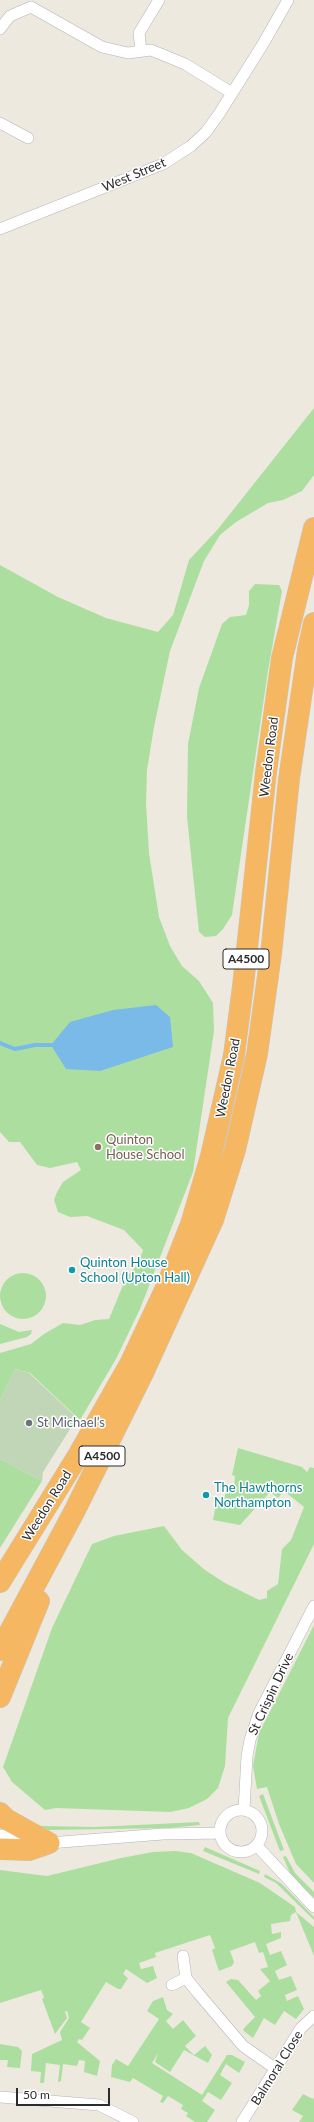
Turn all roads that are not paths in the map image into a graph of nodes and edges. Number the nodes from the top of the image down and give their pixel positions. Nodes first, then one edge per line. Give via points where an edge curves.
1 (159, 0) edge
2 (288, 0) edge
3 (33, 4) edge
4 (0, 30) edge
5 (141, 51) junction
6 (232, 93) junction
7 (0, 123) edge
8 (28, 138) dead end
9 (0, 229) edge
10 (314, 528) edge
11 (314, 623) edge
12 (59, 1540) junction
13 (0, 1582) edge
14 (314, 1606) edge
15 (16, 1618) junction
16 (0, 1650) edge
17 (0, 1674) edge
18 (0, 1697) edge
19 (244, 1810) junction
20 (0, 1813) edge
21 (0, 1826) edge
22 (220, 1833) junction
23 (0, 1835) edge
24 (49, 1844) junction
25 (257, 1846) junction
26 (0, 1849) edge
27 (314, 1907) edge
28 (183, 1956) dead end
29 (186, 1978) junction
30 (172, 1984) dead end
31 (314, 2016) edge
32 (276, 2069) junction
33 (0, 2097) edge
34 (133, 2122) edge
35 (242, 2122) edge

1 - 5 street via 138,33
2 - 6 street, West Street
3 - 4 street via 10,16
3 - 5 street via 102,48 128,53
5 - 6 street via 151,50 184,64
6 - 9 street, West Street via 206,132 191,146 163,164
7 - 8 street
10 - 13 highway, Weedon Road / A4500 via 282,658 266,772 234,1055 212,1156 191,1224 165,1290 130,1364 79,1454
11 - 12 highway, Weedon Road / A4500 via 289,779 271,954 257,1054 234,1150 213,1220 140,1378
12 - 15 highway, Weedon Road / A4500
12 - 18 highway via 46,1583
14 - 19 street, St Crispin Drive via 259,1713 250,1740
15 - 16 highway, Weedon Road / A4500
15 - 17 highway, Weedon Road
19 - 22 street via 232,1812 225,1817
19 - 25 street via 256,1815 261,1822 262,1838
20 - 24 highway
21 - 24 street via 12,1828
22 - 24 street via 163,1834
22 - 25 street via 224,1844 234,1852 251,1851
23 - 24 street
24 - 26 highway via 29,1850
25 - 27 street
28 - 29 street
29 - 30 street
29 - 32 street via 243,2046
31 - 32 street, Balmoral Close via 301,2028
32 - 35 street, Balmoral Close
33 - 34 street via 99,2105

